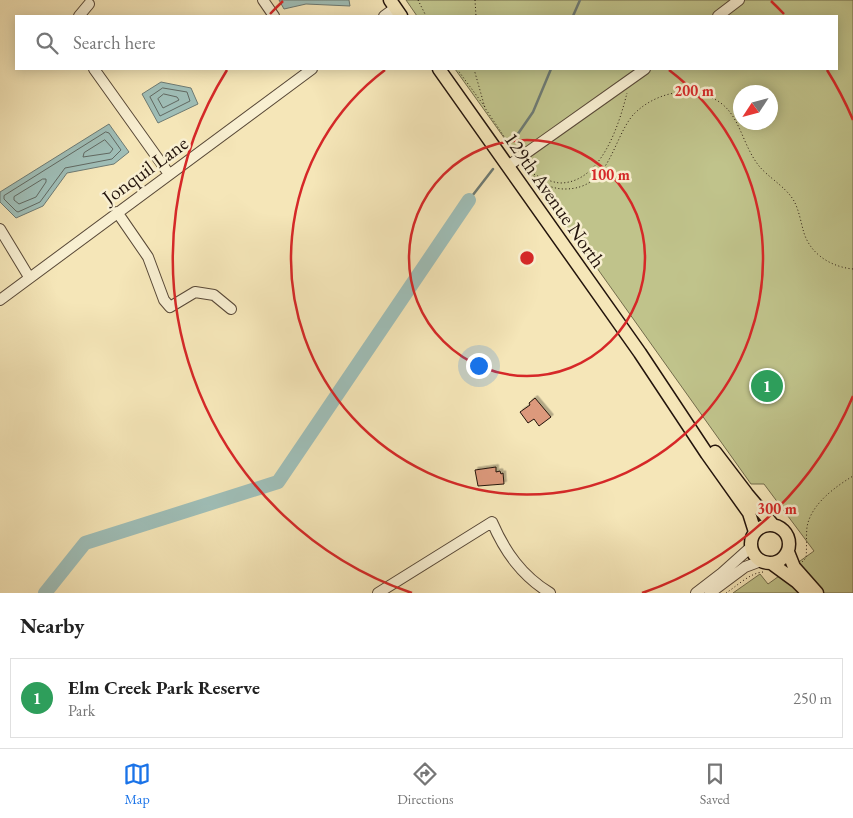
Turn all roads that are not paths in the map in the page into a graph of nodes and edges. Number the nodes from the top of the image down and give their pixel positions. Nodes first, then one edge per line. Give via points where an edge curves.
1 (263, 0) edge
2 (740, 0) edge
3 (89, 4) dead end
4 (80, 15) edge
5 (273, 15) edge
6 (719, 15) edge
7 (95, 70) edge
8 (311, 70) edge
9 (440, 70) edge
10 (644, 70) edge
11 (508, 166) junction
12 (169, 174) junction
13 (117, 212) junction
14 (0, 228) edge
15 (29, 277) junction
16 (0, 300) edge
17 (231, 309) dead end
18 (640, 353) junction
19 (773, 525) junction
20 (755, 532) junction
21 (751, 547) junction
22 (788, 552) junction
23 (766, 565) junction
24 (378, 593) edge
25 (550, 593) edge
26 (696, 593) edge
27 (710, 593) edge
28 (807, 593) edge
29 (816, 593) edge

1 - 5 street
2 - 6 street
3 - 4 street
7 - 12 street
8 - 12 street, Jonquil Lane
9 - 11 main road, 129th Avenue North
10 - 11 street
11 - 18 main road, 129th Avenue North
12 - 13 street, Jonquil Lane
13 - 15 street, Jonquil Lane
13 - 17 street via 148,257 164,300 170,307 195,292 214,295
14 - 15 street
15 - 16 street, Jonquil Lane
18 - 19 main road, 129th Avenue North
18 - 20 main road, 129th Avenue North via 749,513
19 - 20 main road via 763,526
19 - 22 main road via 788,535
20 - 21 main road
21 - 23 main road via 755,556
21 - 26 street
22 - 23 main road via 781,560
22 - 29 main road via 794,567
23 - 27 street via 745,566
23 - 28 main road via 797,582
24 - 25 street via 492,522 509,556 537,585

